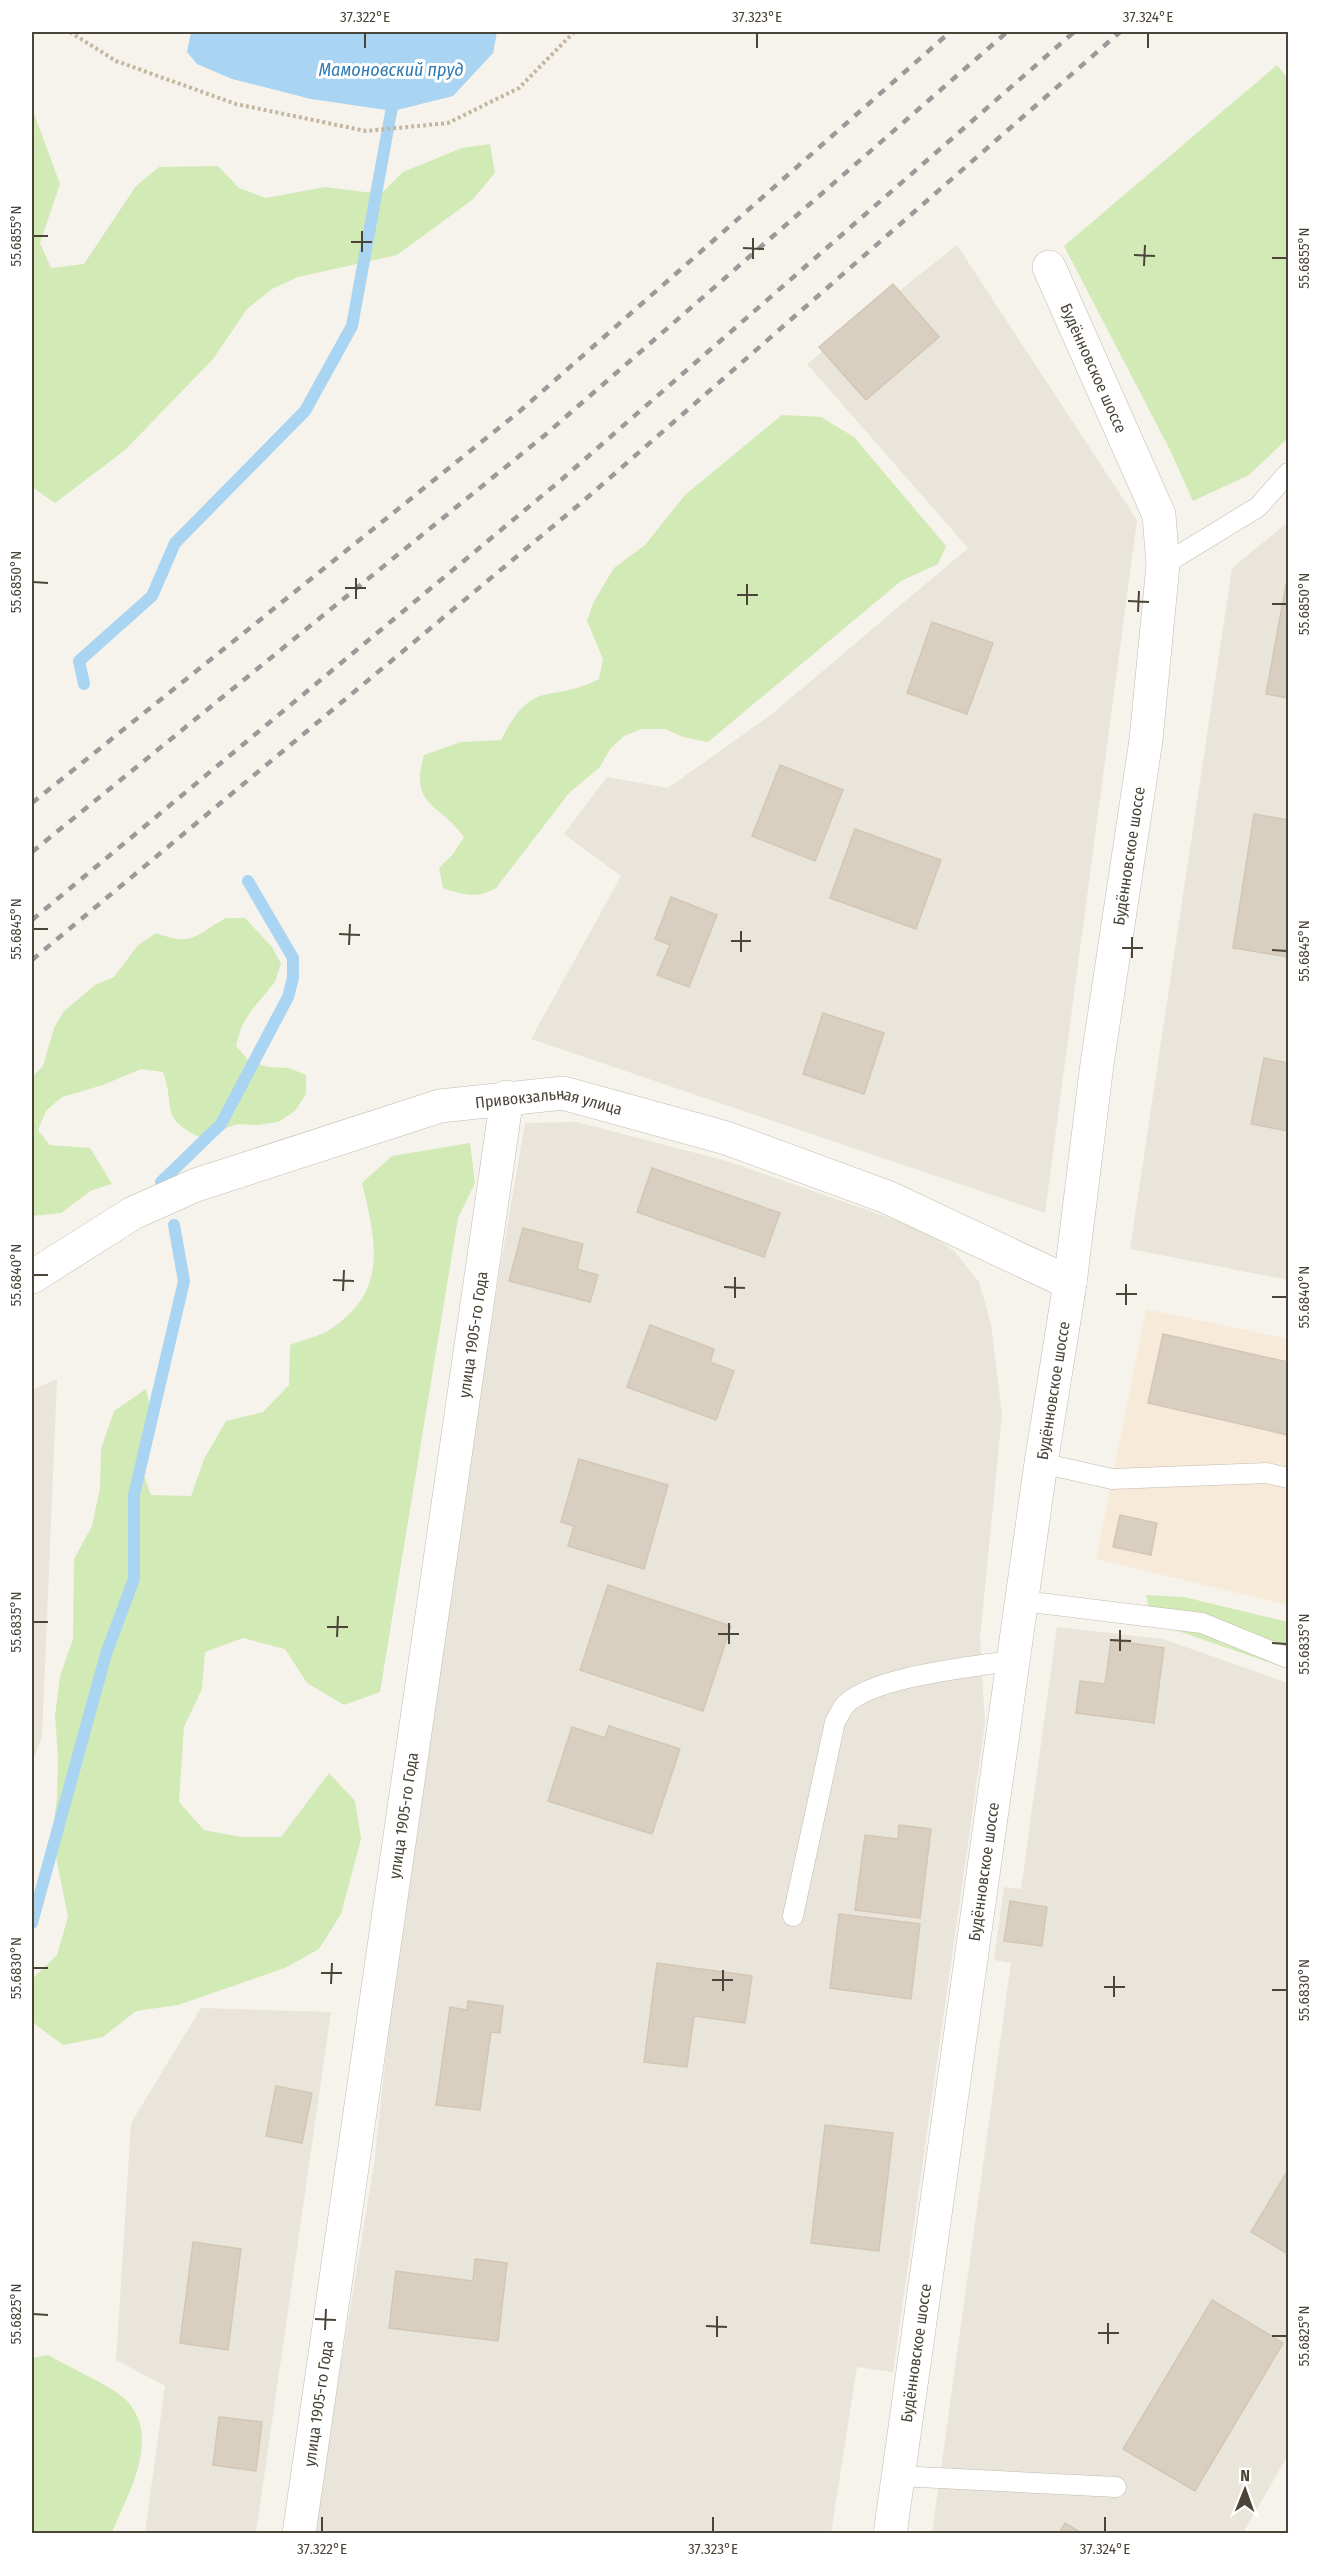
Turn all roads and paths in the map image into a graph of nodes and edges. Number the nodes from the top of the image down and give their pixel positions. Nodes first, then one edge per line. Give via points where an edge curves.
1 (70, 32) edge
2 (574, 32) edge
3 (1049, 267) dead end
4 (1288, 473) edge
5 (1163, 565) junction
6 (507, 1097) junction
7 (32, 1277) edge
8 (1070, 1283) junction
9 (1041, 1463) junction
10 (1288, 1478) edge
11 (1023, 1602) junction
12 (1288, 1658) edge
13 (1015, 1660) junction
14 (793, 1916) dead end
15 (898, 2476) junction
16 (1116, 2487) dead end
17 (299, 2534) edge
18 (890, 2534) edge

1 - 2 path via 116,61 236,104 366,131 448,123 519,88
3 - 5 street, Будённовское шоссе via 1159,515
4 - 5 lane via 1258,507
5 - 8 street, Будённовское шоссе via 1146,740 1097,1064
6 - 7 street, Привокзальная улица via 440,1106 196,1185 134,1213
6 - 8 street, Привокзальная улица via 563,1093 726,1138 887,1197
6 - 17 street, улица 1905-го Года
8 - 9 street, Будённовское шоссе
9 - 10 lane via 1112,1479 1267,1473
9 - 11 street, Будённовское шоссе
11 - 12 lane via 1202,1623
11 - 13 street, Будённовское шоссе
13 - 14 lane via 916,1676 866,1692 845,1705 835,1722
13 - 15 street, Будённовское шоссе
15 - 16 lane
15 - 18 street, Будённовское шоссе

